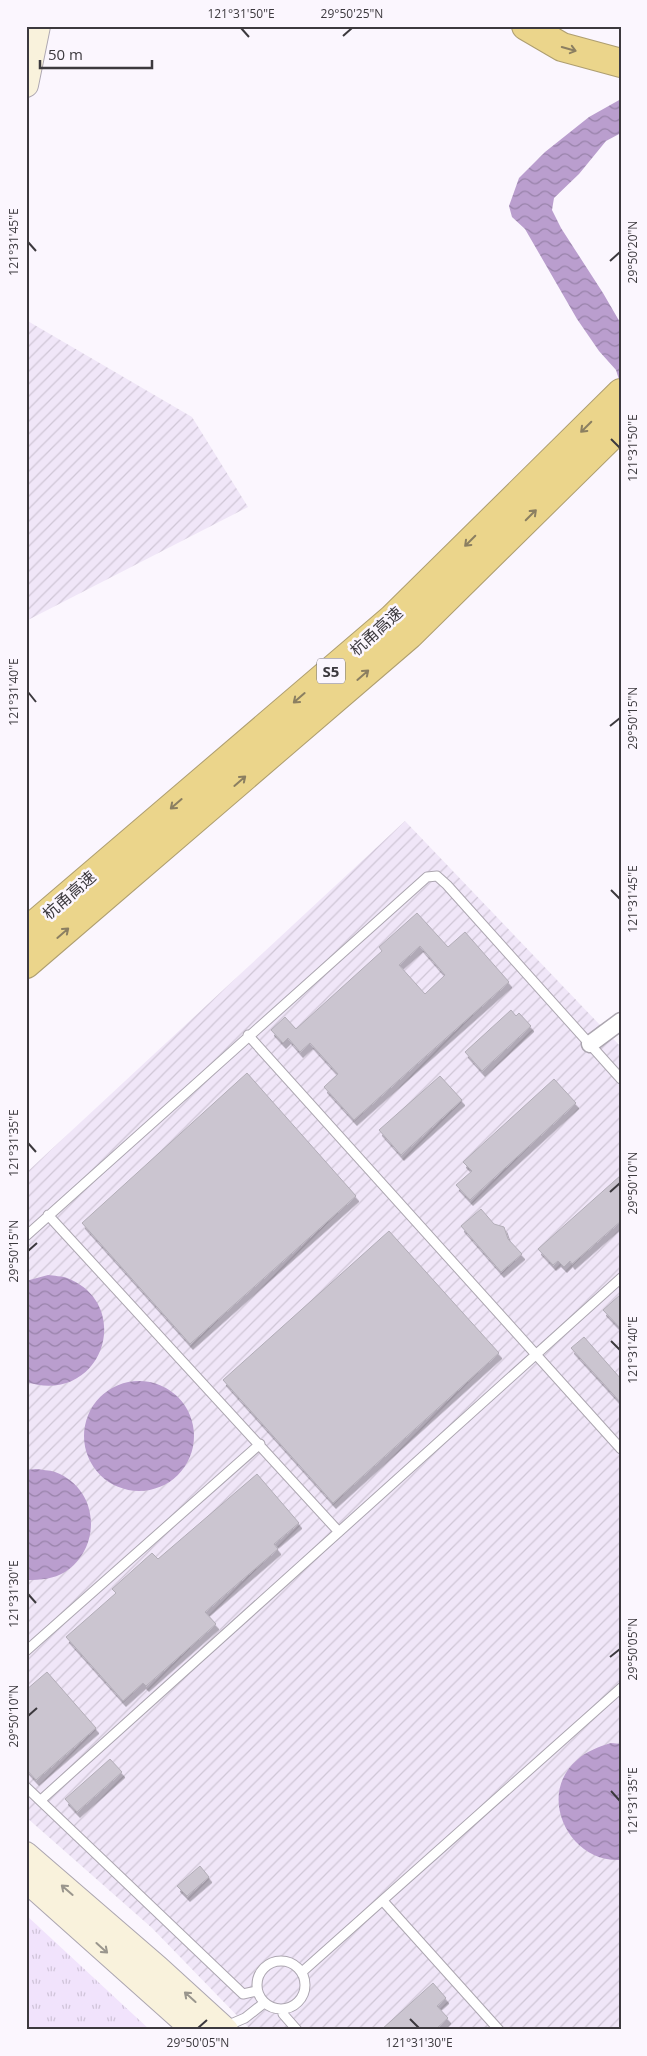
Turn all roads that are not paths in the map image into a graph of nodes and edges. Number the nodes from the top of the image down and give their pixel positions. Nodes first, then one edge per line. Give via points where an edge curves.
1 (38, 26) edge
2 (526, 26) edge
3 (621, 63) edge
4 (26, 85) edge
5 (621, 393) edge
6 (621, 426) edge
7 (26, 932) edge
8 (26, 964) edge
9 (621, 1021) edge
10 (248, 1035) junction
11 (590, 1044) junction
12 (621, 1079) edge
13 (48, 1215) junction
14 (26, 1236) edge
15 (621, 1278) edge
16 (535, 1355) junction
17 (260, 1444) junction
18 (621, 1449) edge
19 (339, 1532) junction
20 (26, 1637) edge
21 (30, 1648) edge
22 (621, 1688) edge
23 (26, 1787) edge
24 (41, 1800) junction
25 (26, 1854) edge
26 (26, 1880) edge
27 (383, 1901) junction
28 (302, 1972) junction
29 (257, 1991) junction
30 (264, 2002) junction
31 (282, 2010) junction
32 (224, 2029) edge
33 (194, 2030) edge
34 (297, 2030) edge
35 (499, 2030) edge

1 - 4 main road
2 -> 3 highway via 562,47
5 -> 7 highway, 杭甬高速 / S5 via 392,619
8 -> 6 highway, 杭甬高速 / S5 via 409,636
9 - 11 street
10 - 11 lane via 416,885 427,877 437,876
10 - 13 lane
10 - 16 lane
11 - 12 lane
13 - 14 lane
13 - 17 lane
15 - 16 lane
16 - 18 lane
16 - 19 lane
17 - 19 lane
17 - 21 lane
19 - 24 lane
20 - 21 lane
22 - 27 lane
23 - 24 lane
24 - 29 lane via 243,1994
32 -> 25 main road
26 -> 33 main road
27 - 28 lane
27 - 35 lane
28 - 29 lane via 287,1961 270,1963 259,1974
28 - 31 lane via 303,1994 299,2001
29 - 30 lane
30 - 31 lane
30 - 32 lane via 245,2018
31 - 34 lane

